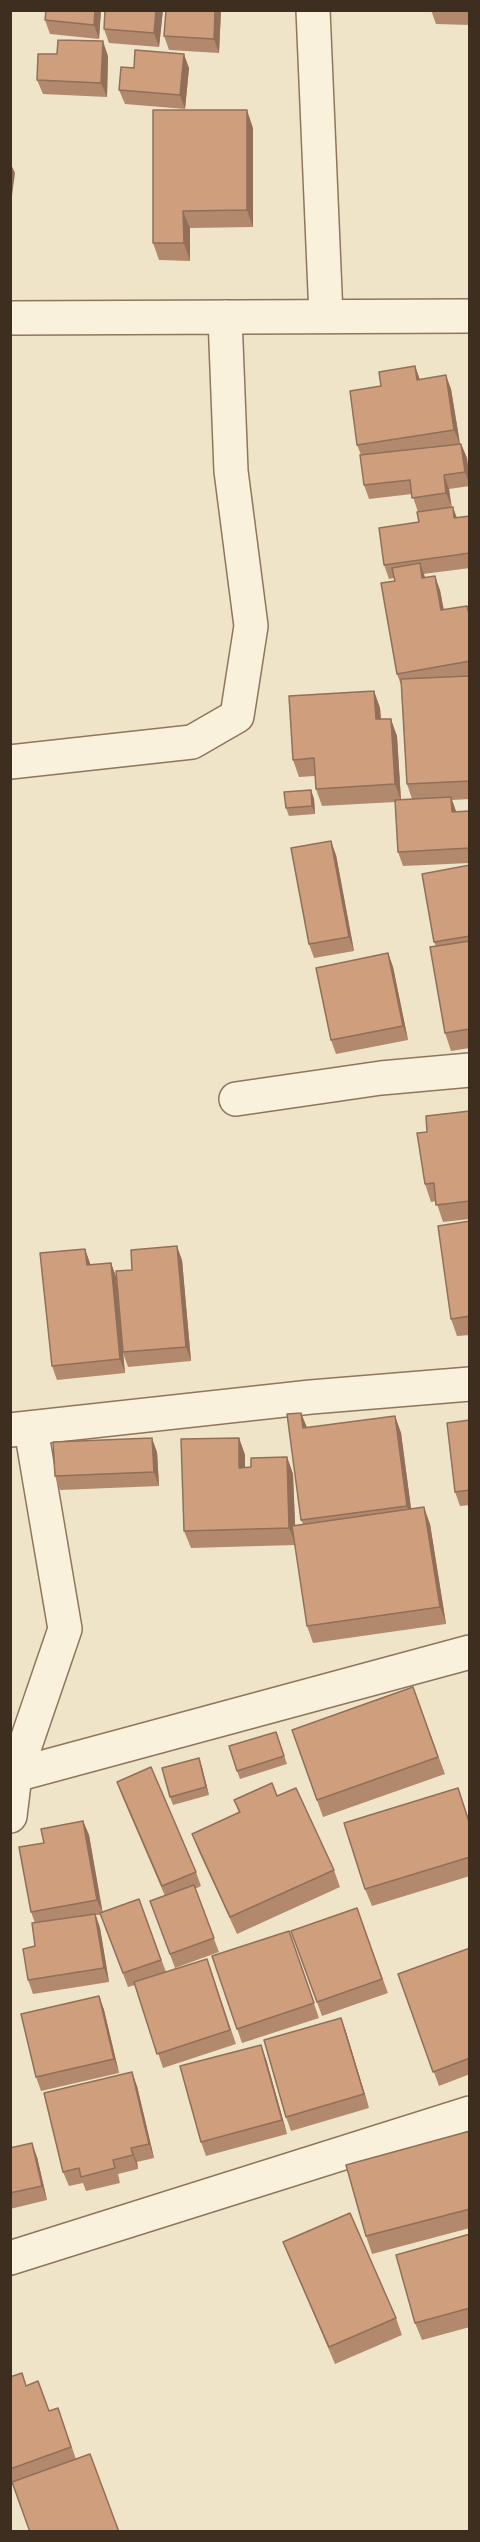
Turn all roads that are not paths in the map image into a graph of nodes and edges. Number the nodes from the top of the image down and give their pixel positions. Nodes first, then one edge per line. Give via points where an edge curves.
1 (313, 10) edge
2 (326, 316) junction
3 (470, 316) edge
4 (225, 317) junction
5 (10, 318) edge
6 (10, 762) edge
7 (470, 1070) edge
8 (237, 1099) dead end
9 (470, 1384) edge
10 (21, 1430) edge
11 (470, 1653) edge
12 (13, 1775) edge
13 (10, 1816) edge
14 (470, 2113) edge
15 (10, 2258) edge

1 - 2 street
2 - 3 street
2 - 4 street
4 - 5 street
4 - 6 street via 231,471 250,626 237,716 192,742
7 - 8 street via 381,1078
9 - 10 street via 311,1397
10 - 12 street via 65,1629
11 - 12 street
12 - 13 street
14 - 15 street

